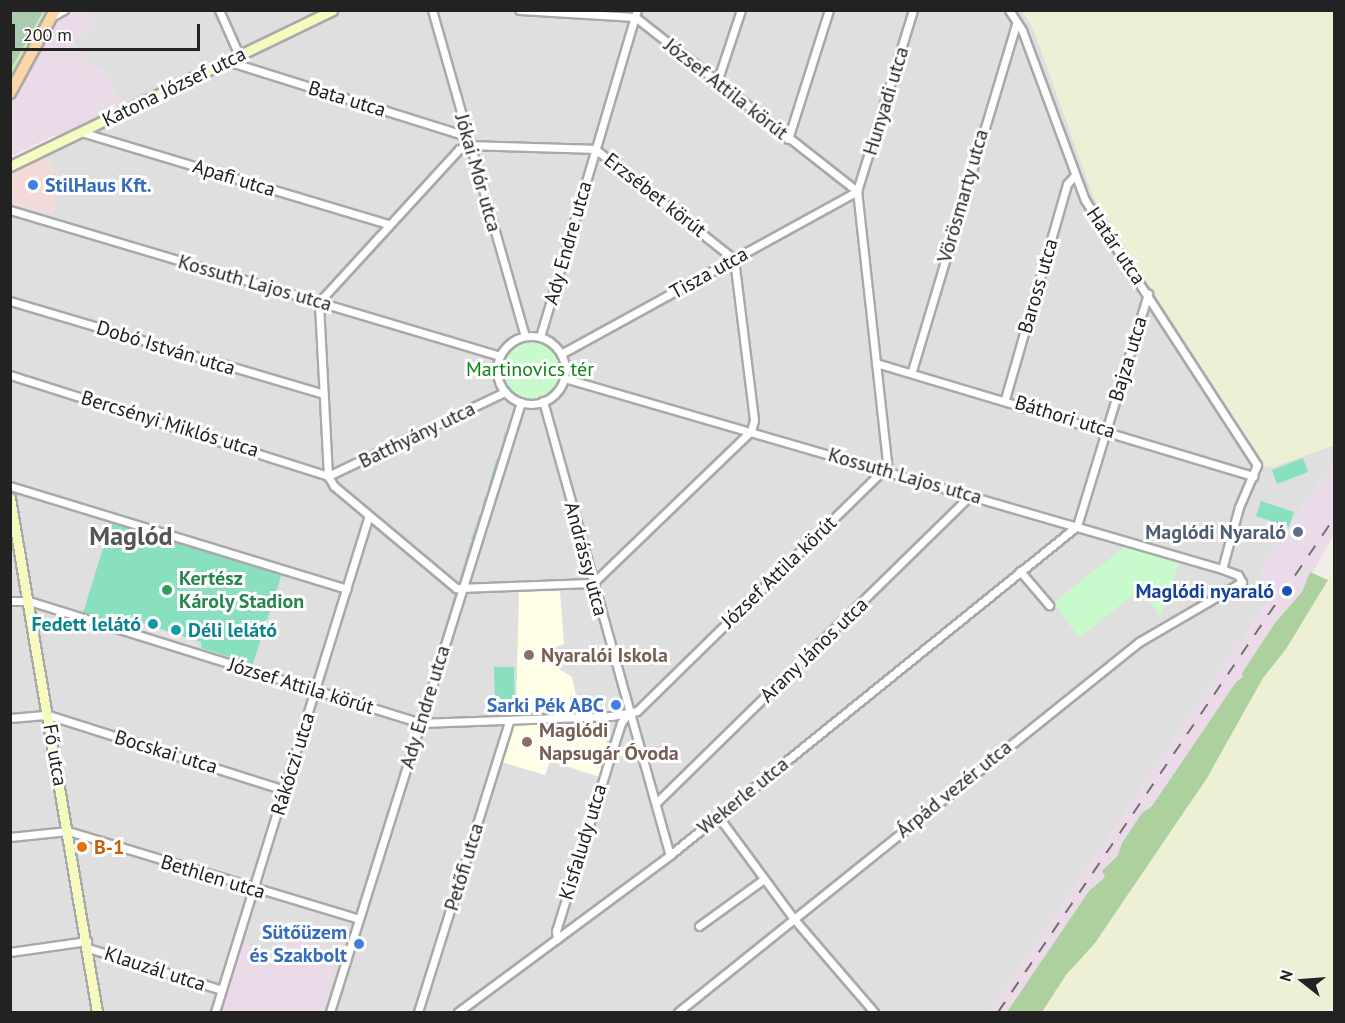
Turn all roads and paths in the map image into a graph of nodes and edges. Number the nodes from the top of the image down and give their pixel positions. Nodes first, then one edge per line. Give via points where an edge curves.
1 (64, 10) edge
2 (219, 10) edge
3 (332, 10) edge
4 (432, 10) edge
5 (519, 10) edge
6 (741, 10) edge
7 (829, 10) edge
8 (913, 10) edge
9 (1009, 10) edge
10 (54, 13) edge
11 (636, 14) edge
12 (1017, 22) junction
13 (240, 56) junction
14 (227, 61) junction
15 (717, 82) junction
16 (10, 93) edge
17 (81, 132) junction
18 (467, 136) junction
19 (788, 139) junction
20 (470, 145) junction
21 (595, 150) junction
22 (12, 165) edge
23 (1075, 175) junction
24 (856, 191) junction
25 (10, 210) edge
26 (388, 224) junction
27 (734, 259) junction
28 (1148, 294) junction
29 (10, 301) edge
30 (319, 302) junction
31 (525, 336) junction
32 (540, 337) junction
33 (561, 354) junction
34 (500, 356) junction
35 (876, 363) junction
36 (912, 371) junction
37 (10, 375) edge
38 (564, 378) junction
39 (505, 392) junction
40 (323, 394) junction
41 (1005, 399) junction
42 (543, 401) junction
43 (521, 402) junction
44 (1107, 430) junction
45 (751, 431) junction
46 (884, 469) junction
47 (328, 476) junction
48 (1253, 476) junction
49 (10, 486) edge
50 (970, 495) junction
51 (10, 498) edge
52 (369, 515) junction
53 (1077, 526) junction
54 (1222, 569) junction
55 (1020, 571) junction
56 (593, 582) junction
57 (1242, 582) joint
58 (347, 589) junction
59 (462, 590) junction
60 (10, 601) edge
61 (29, 601) junction
62 (1049, 605) dead end
63 (315, 690) junction
64 (628, 713) junction
65 (48, 715) junction
66 (10, 718) edge
67 (509, 721) junction
68 (420, 723) junction
69 (285, 790) junction
70 (656, 803) junction
71 (718, 816) junction
72 (68, 831) junction
73 (10, 837) edge
74 (670, 855) junction
75 (764, 879) junction
76 (253, 889) junction
77 (794, 919) junction
78 (358, 920) junction
79 (699, 926) dead end
80 (557, 939) junction
81 (87, 944) junction
82 (10, 952) edge
83 (222, 990) junction
84 (97, 1012) edge
85 (215, 1012) edge
86 (330, 1012) edge
87 (418, 1012) edge
88 (458, 1012) edge
89 (678, 1012) edge
90 (874, 1012) edge

1 - 10 street
2 - 13 street
3 - 13 main road, Katona József utca
4 - 18 street, Jókai Mór utca
5 - 11 street
6 - 15 street
7 - 19 street
8 - 24 street, Hunyadi utca
9 - 12 street, Határ utca
10 - 16 main road
11 - 15 street, József Attila körút
11 - 21 street, Ady Endre utca
12 - 23 street, Határ utca
12 - 36 street, Vörösmarty utca
13 - 14 main road, Katona József utca
14 - 17 main road, Katona József utca
14 - 18 street, Bata utca
15 - 19 street, József Attila körút
17 - 22 main road, Katona József utca
17 - 26 street, Apafi utca
18 - 20 street, Jókai Mór utca
19 - 24 street, József Attila körút
20 - 21 street, Erzsébet körút
20 - 26 street via 459,149
20 - 31 street, Jókai Mór utca
21 - 27 street, Erzsébet körút
21 - 32 street, Ady Endre utca
23 - 28 street, Határ utca via 1085,200
23 - 41 street, Baross utca via 1067,184
24 - 27 street, Tisza utca
24 - 35 street
25 - 30 street, Kossuth Lajos utca
26 - 30 street
27 - 33 street, Tisza utca
27 - 45 street via 754,420
28 - 44 street, Bajza utca
28 - 48 street, Határ utca via 1257,465
29 - 40 street, Dobó István utca
30 - 34 street, Kossuth Lajos utca
30 - 40 street
31 - 32 street
31 - 34 street via 506,347
32 - 33 street
33 - 38 street
34 - 39 street via 497,375
35 - 36 street, Báthori utca
35 - 46 street via 887,462
36 - 41 street, Báthori utca
37 - 47 street, Bercsényi Miklós utca
38 - 42 street via 560,387
38 - 45 street, Kossuth Lajos utca
39 - 43 street
39 - 47 street, Batthyány utca
40 - 47 street
41 - 44 street, Báthori utca
42 - 43 street
42 - 56 street, Andrássy utca
43 - 59 street, Ady Endre utca
44 - 48 street, Báthori utca
44 - 53 street, Bajza utca
45 - 46 street, Kossuth Lajos utca
45 - 56 street
46 - 50 street, Kossuth Lajos utca
46 - 64 street, József Attila körút via 646,702
47 - 52 street
48 - 54 street via 1239,507
49 - 58 street
50 - 53 street, Kossuth Lajos utca
50 - 70 street, Arany János utca
51 - 61 main road, Fő utca
52 - 58 street, Rákóczi utca
52 - 59 street via 449,584
53 - 54 street, Kossuth Lajos utca
53 - 55 street, Wekerle utca
54 - 57 street, Kossuth Lajos utca via 1238,575
55 - 62 street
55 - 71 street, Wekerle utca
56 - 59 street
56 - 64 street, Andrássy utca
57 - 77 street, Árpád vezér utca via 1139,642
58 - 63 street, Rákóczi utca
59 - 68 street, Ady Endre utca
60 - 61 street, József Attila körút
61 - 63 street, József Attila körút
61 - 65 main road, Fő utca
63 - 68 street, József Attila körút
63 - 69 street, Rákóczi utca
64 - 67 street, József Attila körút
64 - 70 street, Andrássy utca
64 - 80 street, Kisfaludy utca via 606,770 556,931
65 - 66 street
65 - 69 street, Bocskai utca
65 - 72 main road, Fő utca
67 - 68 street, József Attila körút
67 - 87 street, Petőfi utca
68 - 78 street, Ady Endre utca
69 - 76 street, Rákóczi utca
70 - 74 street, Andrássy utca
71 - 74 street, Wekerle utca
71 - 75 street
72 - 73 street
72 - 76 street, Bethlen utca
72 - 81 main road, Fő utca
74 - 80 street, Wekerle utca
75 - 77 street
75 - 79 street
76 - 78 street, Bethlen utca
76 - 83 street, Rákóczi utca
77 - 89 street, Árpád vezér utca
77 - 90 street
78 - 86 street, Ady Endre utca
80 - 88 street, Wekerle utca
81 - 82 street
81 - 83 street, Klauzál utca
81 - 84 main road, Fő utca
83 - 85 street, Rákóczi utca

